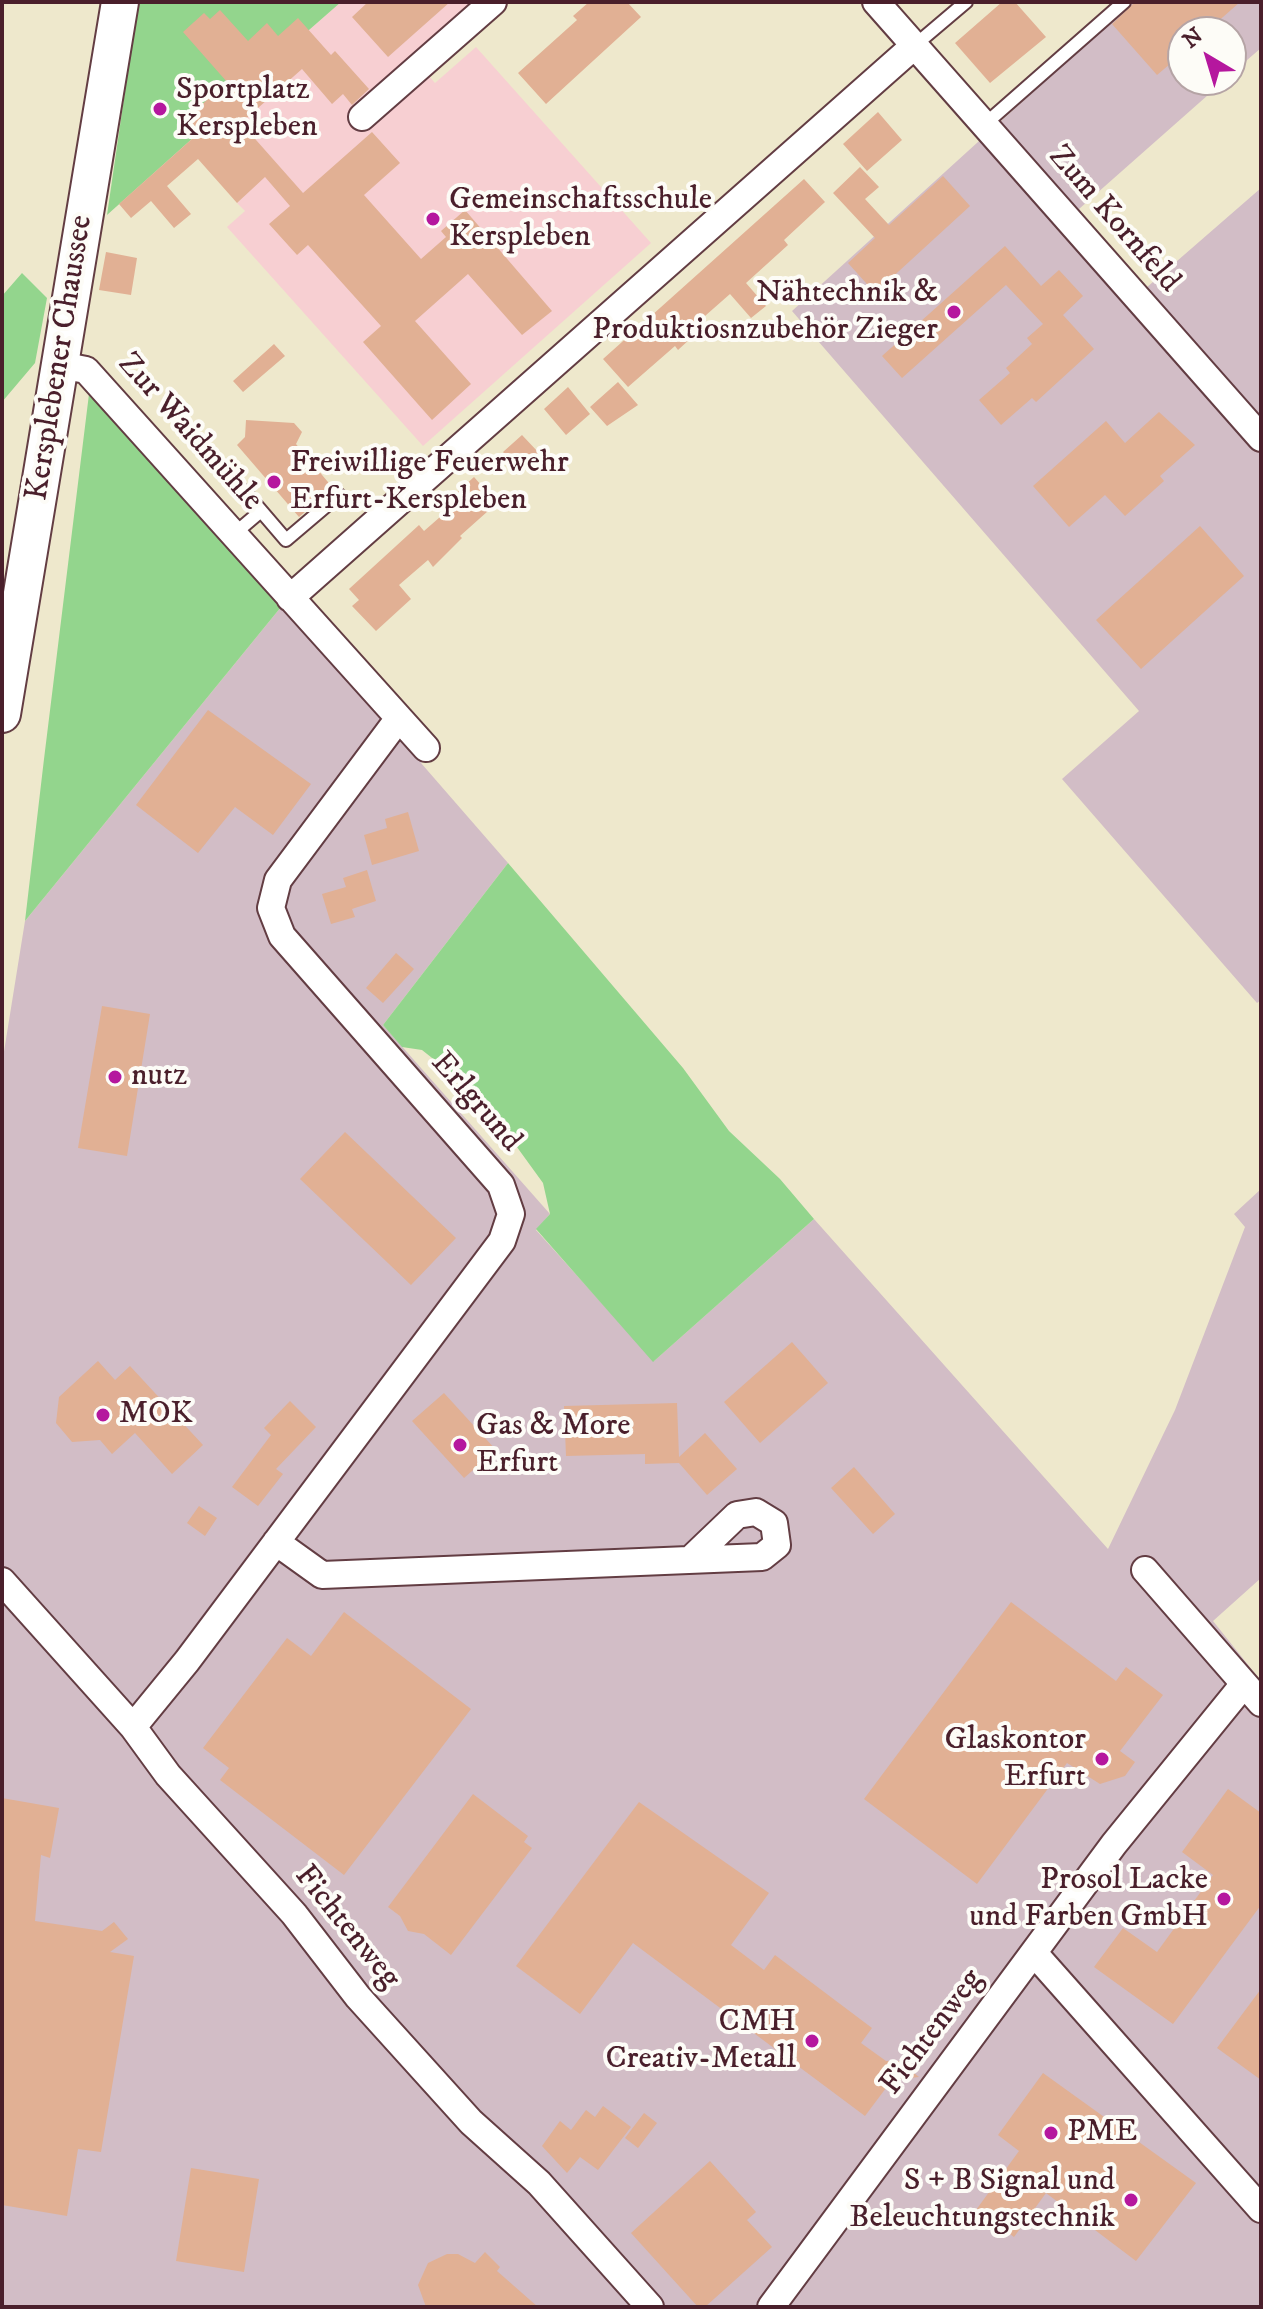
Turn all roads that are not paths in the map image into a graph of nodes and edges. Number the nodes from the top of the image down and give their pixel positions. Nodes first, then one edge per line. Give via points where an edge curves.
1 (120, 2) edge
2 (493, 2) edge
3 (876, 2) edge
4 (966, 2) edge
5 (1124, 2) edge
6 (914, 46) junction
7 (362, 117) dead end
8 (984, 125) junction
9 (60, 365) junction
10 (1261, 438) edge
11 (244, 491) dead end
12 (339, 495) dead end
13 (261, 511) junction
14 (234, 534) junction
15 (290, 598) junction
16 (2, 714) edge
17 (399, 718) junction
18 (426, 748) dead end
19 (276, 1542) junction
20 (691, 1559) dead end
21 (1145, 1570) dead end
22 (2, 1581) edge
23 (1253, 1694) edge
24 (133, 1727) junction
25 (1034, 1953) junction
26 (1261, 2209) edge
27 (650, 2307) edge
28 (771, 2307) edge

1 - 9 main road, Kersplebener Chaussee
2 - 7 street
3 - 6 street, Zum Kornfeld
4 - 6 lane
5 - 8 lane
6 - 8 street, Zum Kornfeld
6 - 15 street
8 - 10 street, Zum Kornfeld
9 - 14 street, Zur Waidmühle via 86,370
9 - 16 main road, Kersplebener Chaussee
11 - 13 lane
12 - 13 lane via 286,540
13 - 14 lane
14 - 15 street, Zur Waidmühle
15 - 17 street, Zur Waidmühle
17 - 18 street, Zur Waidmühle
17 - 19 street, Erlgrund via 278,880 271,908 282,936 501,1185 511,1214 502,1241
19 - 20 street via 322,1575
19 - 24 street, Erlgrund
21 - 23 street, Fichtenweg
22 - 24 street, Fichtenweg
23 - 25 street, Fichtenweg via 1114,1844
24 - 27 street, Fichtenweg via 151,1755 294,1914 358,1997 471,2122 539,2183
25 - 26 street
25 - 28 street, Fichtenweg

